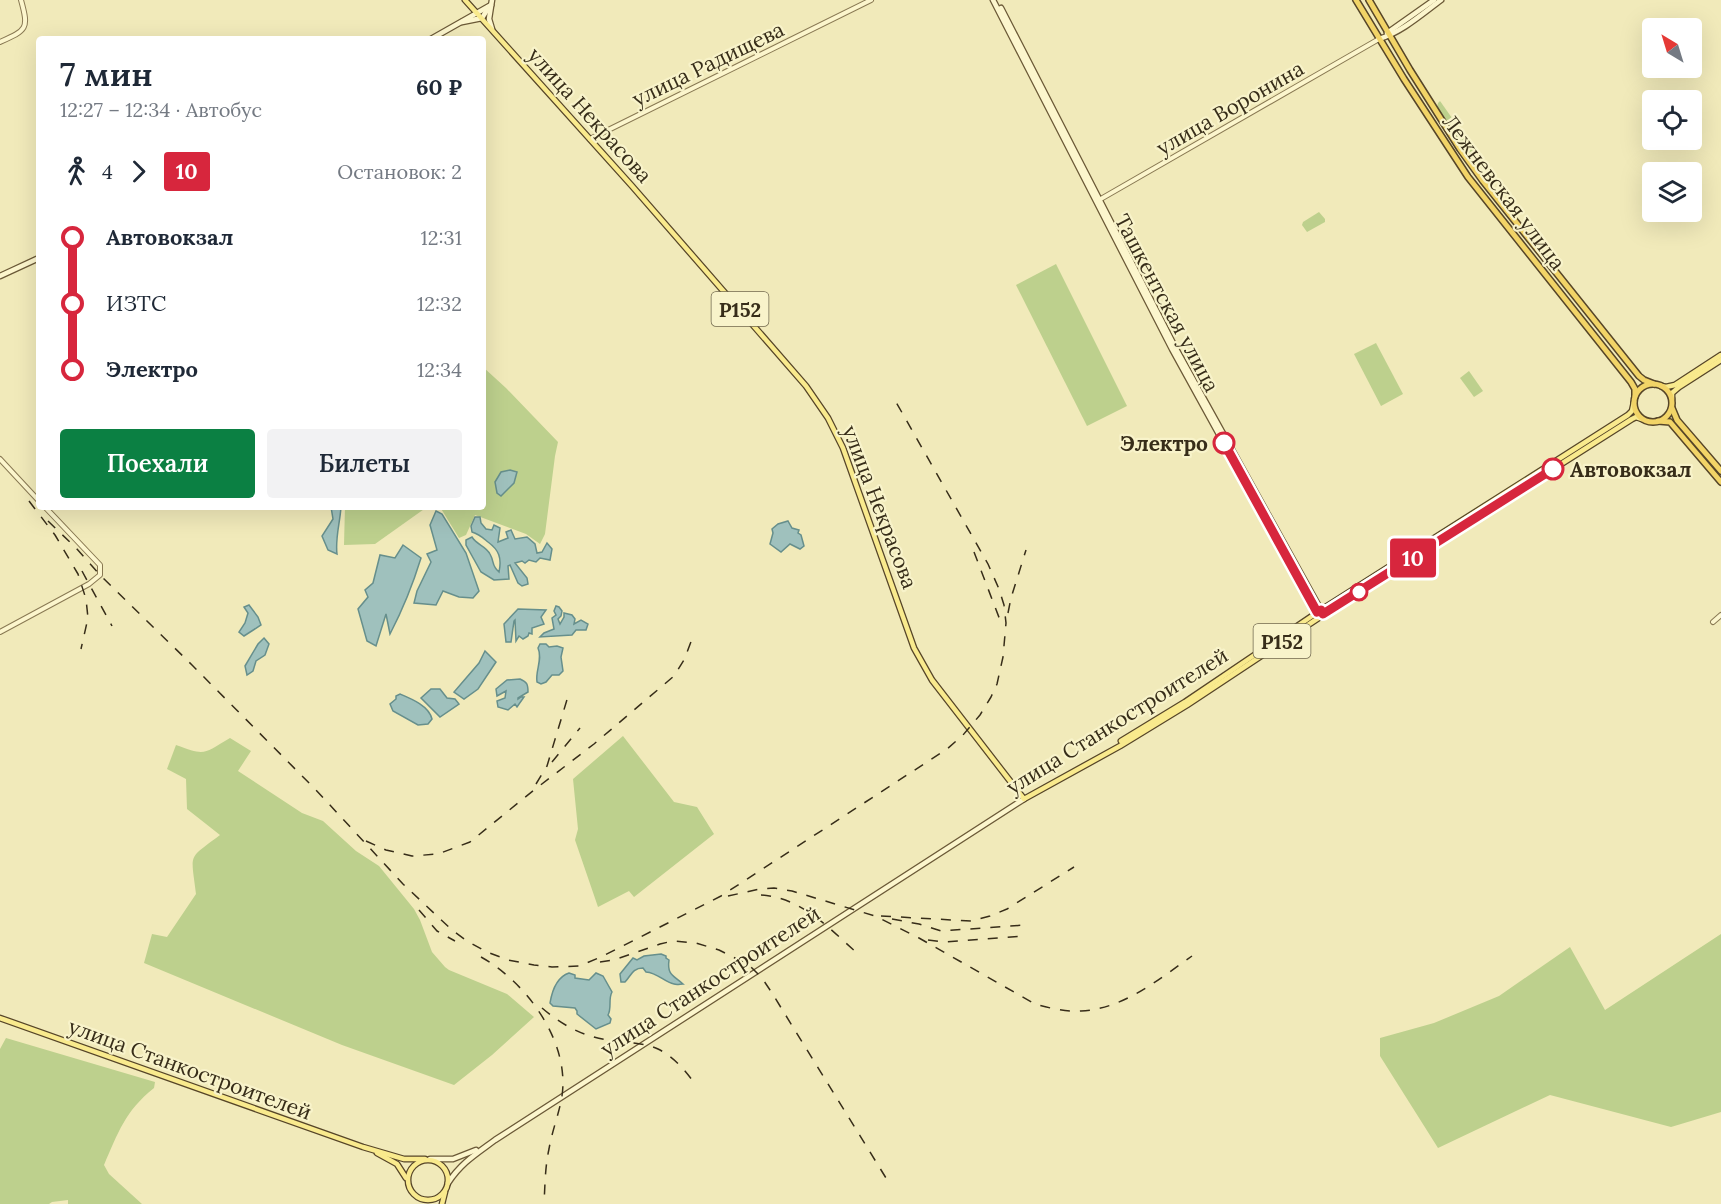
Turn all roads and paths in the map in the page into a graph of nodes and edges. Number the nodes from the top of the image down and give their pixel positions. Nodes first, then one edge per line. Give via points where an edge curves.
1 (21, 0) edge
2 (465, 0) edge
3 (871, 0) edge
4 (995, 0) edge
5 (1356, 0) edge
6 (1369, 0) edge
7 (1434, 0) edge
8 (1441, 0) edge
9 (492, 3) edge
10 (477, 13) junction
11 (483, 18) junction
12 (458, 23) junction
13 (492, 29) junction
14 (1389, 34) junction
15 (436, 36) edge
16 (1379, 39) junction
17 (0, 42) edge
18 (590, 139) junction
19 (1097, 201) junction
20 (36, 259) edge
21 (0, 276) edge
22 (1721, 355) edge
23 (1721, 360) edge
24 (1654, 384) junction
25 (1661, 386) junction
26 (1635, 399) junction
27 (1672, 403) junction
28 (1642, 419) junction
29 (1657, 421) junction
30 (0, 459) edge
31 (1721, 471) edge
32 (1721, 482) edge
33 (36, 498) edge
34 (48, 510) edge
35 (1320, 613) junction
36 (1721, 615) edge
37 (1713, 622) dead end
38 (0, 632) edge
39 (1023, 798) junction
40 (0, 1018) edge
41 (495, 1140) junction
42 (369, 1149) junction
43 (428, 1159) junction
44 (407, 1180) junction
45 (448, 1183) junction
46 (446, 1190) junction
47 (416, 1197) junction
48 (424, 1204) edge
49 (442, 1204) edge

1 - 17 street via 26,24 16,35
2 - 10 main road, улица Некрасова / Р152
3 - 18 street, улица Радищева
4 - 19 main road, Ташкентская улица
5 - 16 highway, Лежневская улица
6 - 14 highway, Лежневская улица
7 - 14 main road
8 - 14 main road
9 - 10 main road
9 - 11 main road
9 - 13 main road
10 - 11 main road, улица Некрасова / Р152
10 - 12 main road
11 - 12 main road
11 - 13 main road, улица Некрасова / Р152
12 - 15 main road
13 - 18 main road, улица Некрасова / Р152
14 - 16 main road
14 - 24 highway, Лежневская улица via 1483,182 1639,376
16 - 19 street, улица Воронина
16 - 26 highway, Лежневская улица via 1468,177 1631,382
18 - 39 main road, улица Некрасова / Р152 via 771,344 828,418 843,448 918,656 932,680
19 - 35 main road, Ташкентская улица
20 - 21 main road
22 - 25 main road via 1675,385
23 - 27 main road via 1672,393
24 - 25 highway
24 - 26 highway via 1643,387
25 - 27 highway via 1668,391
26 - 28 highway
26 - 35 main road, улица Станкостроителей / Р152 via 1628,415
27 - 29 highway via 1666,416
27 - 31 highway via 1677,420
28 - 29 highway
28 - 35 main road, улица Станкостроителей / Р152 via 1635,417
29 - 32 highway via 1672,424
30 - 33 street
34 - 38 street via 100,565 100,575
35 - 39 main road, улица Станкостроителей / Р152 via 1119,743
36 - 37 street
39 - 41 main road, улица Станкостроителей
40 - 42 main road, улица Станкостроителей
41 - 43 main road, улица Станкостроителей via 459,1158
41 - 45 main road, улица Станкостроителей via 464,1162
42 - 43 main road, улица Станкостроителей via 404,1159
42 - 44 main road, улица Станкостроителей via 397,1164
43 - 44 main road via 414,1164
43 - 45 main road via 446,1170
44 - 47 main road
45 - 46 main road
46 - 47 main road via 429,1200
46 - 49 main road
47 - 48 main road

